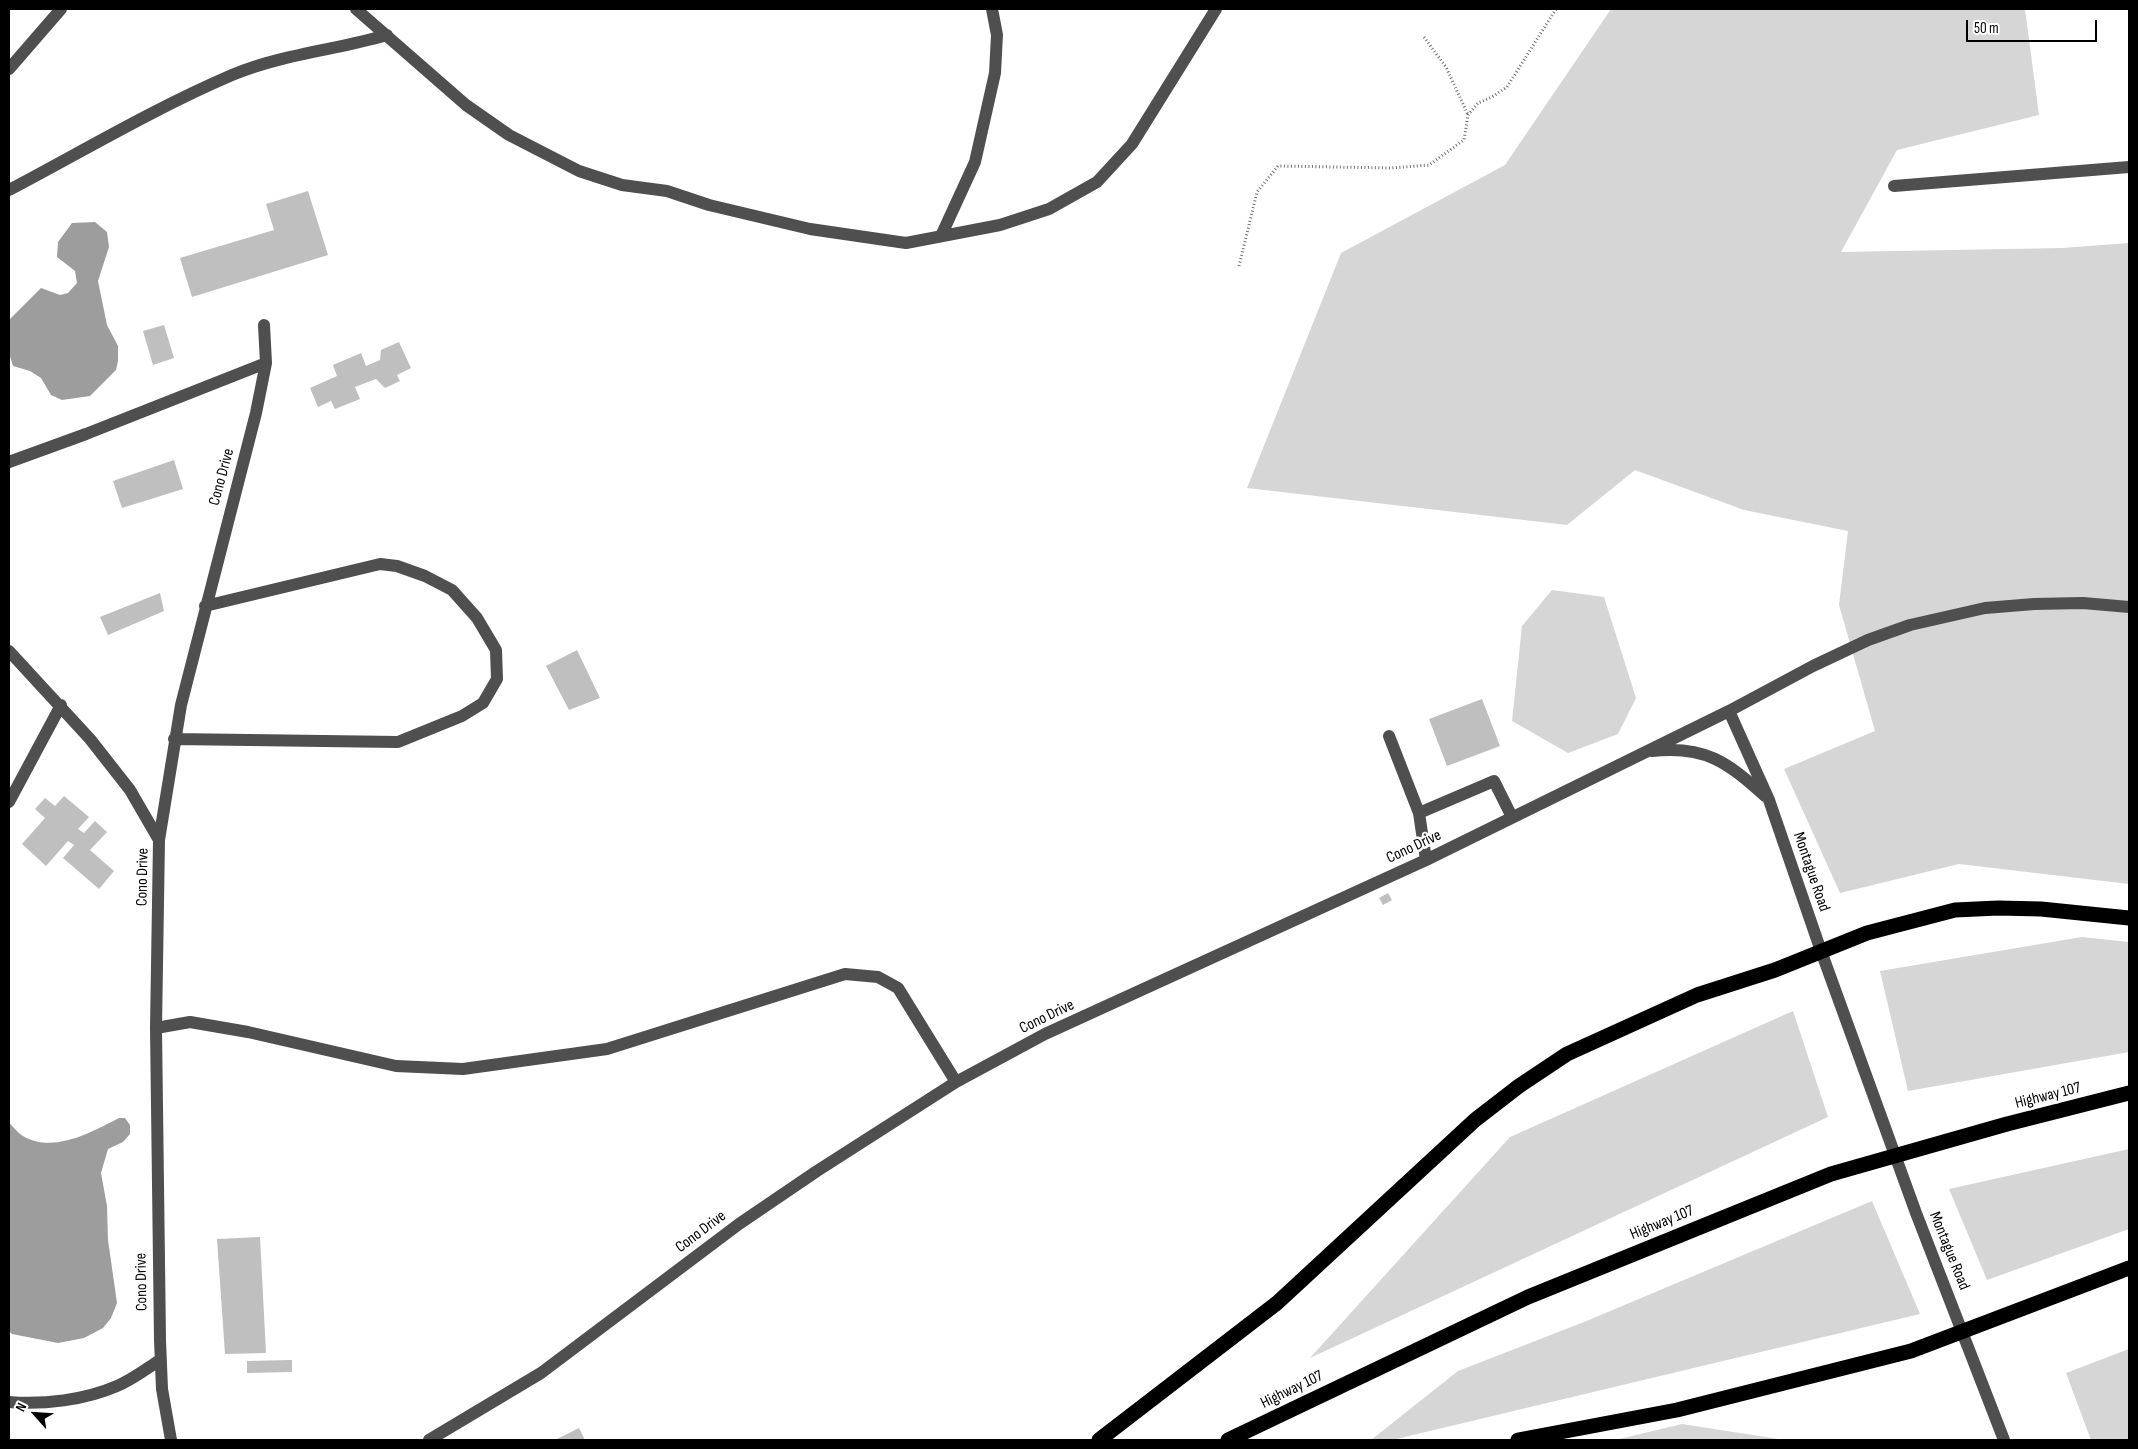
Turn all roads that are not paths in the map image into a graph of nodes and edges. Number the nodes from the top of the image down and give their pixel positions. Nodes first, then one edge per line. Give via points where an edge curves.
1 (61, 9) edge
2 (356, 9) edge
3 (992, 9) edge
4 (1216, 9) edge
5 (387, 35) junction
6 (9, 69) edge
7 (2129, 167) edge
8 (1894, 186) dead end
9 (9, 190) edge
10 (941, 236) junction
11 (264, 325) dead end
12 (266, 363) junction
13 (9, 462) edge
14 (205, 606) junction
15 (2129, 607) edge
16 (9, 652) edge
17 (61, 705) junction
18 (1729, 711) junction
19 (1389, 736) dead end
20 (174, 739) junction
21 (1642, 752) junction
22 (1769, 800) junction
23 (9, 802) edge
24 (1419, 813) junction
25 (1512, 817) junction
26 (160, 840) junction
27 (1426, 860) junction
28 (2129, 918) edge
29 (1821, 951) junction
30 (156, 1028) junction
31 (956, 1082) junction
32 (2129, 1093) edge
33 (2129, 1268) edge
34 (1963, 1329) junction
35 (160, 1360) junction
36 (9, 1402) edge
37 (171, 1440) edge
38 (429, 1440) edge
39 (1099, 1440) edge
40 (1228, 1440) edge
41 (1518, 1440) edge
42 (2004, 1440) edge

1 - 6 street
2 - 5 street
3 - 10 street via 997,35 995,73 975,162
4 - 10 street via 1132,144 1097,182 1049,209 1000,225
5 - 9 street via 307,52 234,74 134,121
5 - 10 street via 446,90 488,121 548,156 601,179 666,191 709,205 810,229 906,243
7 - 8 street
11 - 12 street, Cono Drive
12 - 13 street
12 - 14 street, Cono Drive
14 - 20 street, Cono Drive
14 - 20 street via 380,564 397,566 452,590 471,611 496,650 496,679 483,703 469,712 398,742
15 - 18 street via 2083,603 2034,604 1985,608 1945,616 1868,640
16 - 17 street
17 - 23 street
17 - 26 street via 130,790
18 - 21 street, Cono Drive
18 - 22 street, Montague Road
19 - 24 street
20 - 26 street, Cono Drive
21 - 22 street via 1693,750 1711,756 1731,766
21 - 25 street, Cono Drive
22 - 29 street, Montague Road
24 - 25 street via 1494,781
24 - 27 street
25 - 27 street, Cono Drive
26 - 30 street, Cono Drive
27 - 31 street, Cono Drive via 1045,1034
28 - 29 highway via 2041,909 1955,910 1867,933
29 - 34 street, Montague Road via 1916,1213
29 - 39 highway via 1680,1003 1568,1054 1519,1086 1476,1120 1277,1303
30 - 31 street via 190,1022 396,1066 463,1069 608,1050 846,974 878,977 898,988
30 - 35 street, Cono Drive
31 - 38 street, Cono Drive via 738,1224 541,1373
32 - 40 highway, Highway 107 via 1831,1174 1528,1297
33 - 34 highway
34 - 41 highway via 1911,1350 1678,1410
34 - 42 street, Montague Road
35 - 36 street via 118,1386 94,1394
35 - 37 street, Cono Drive

